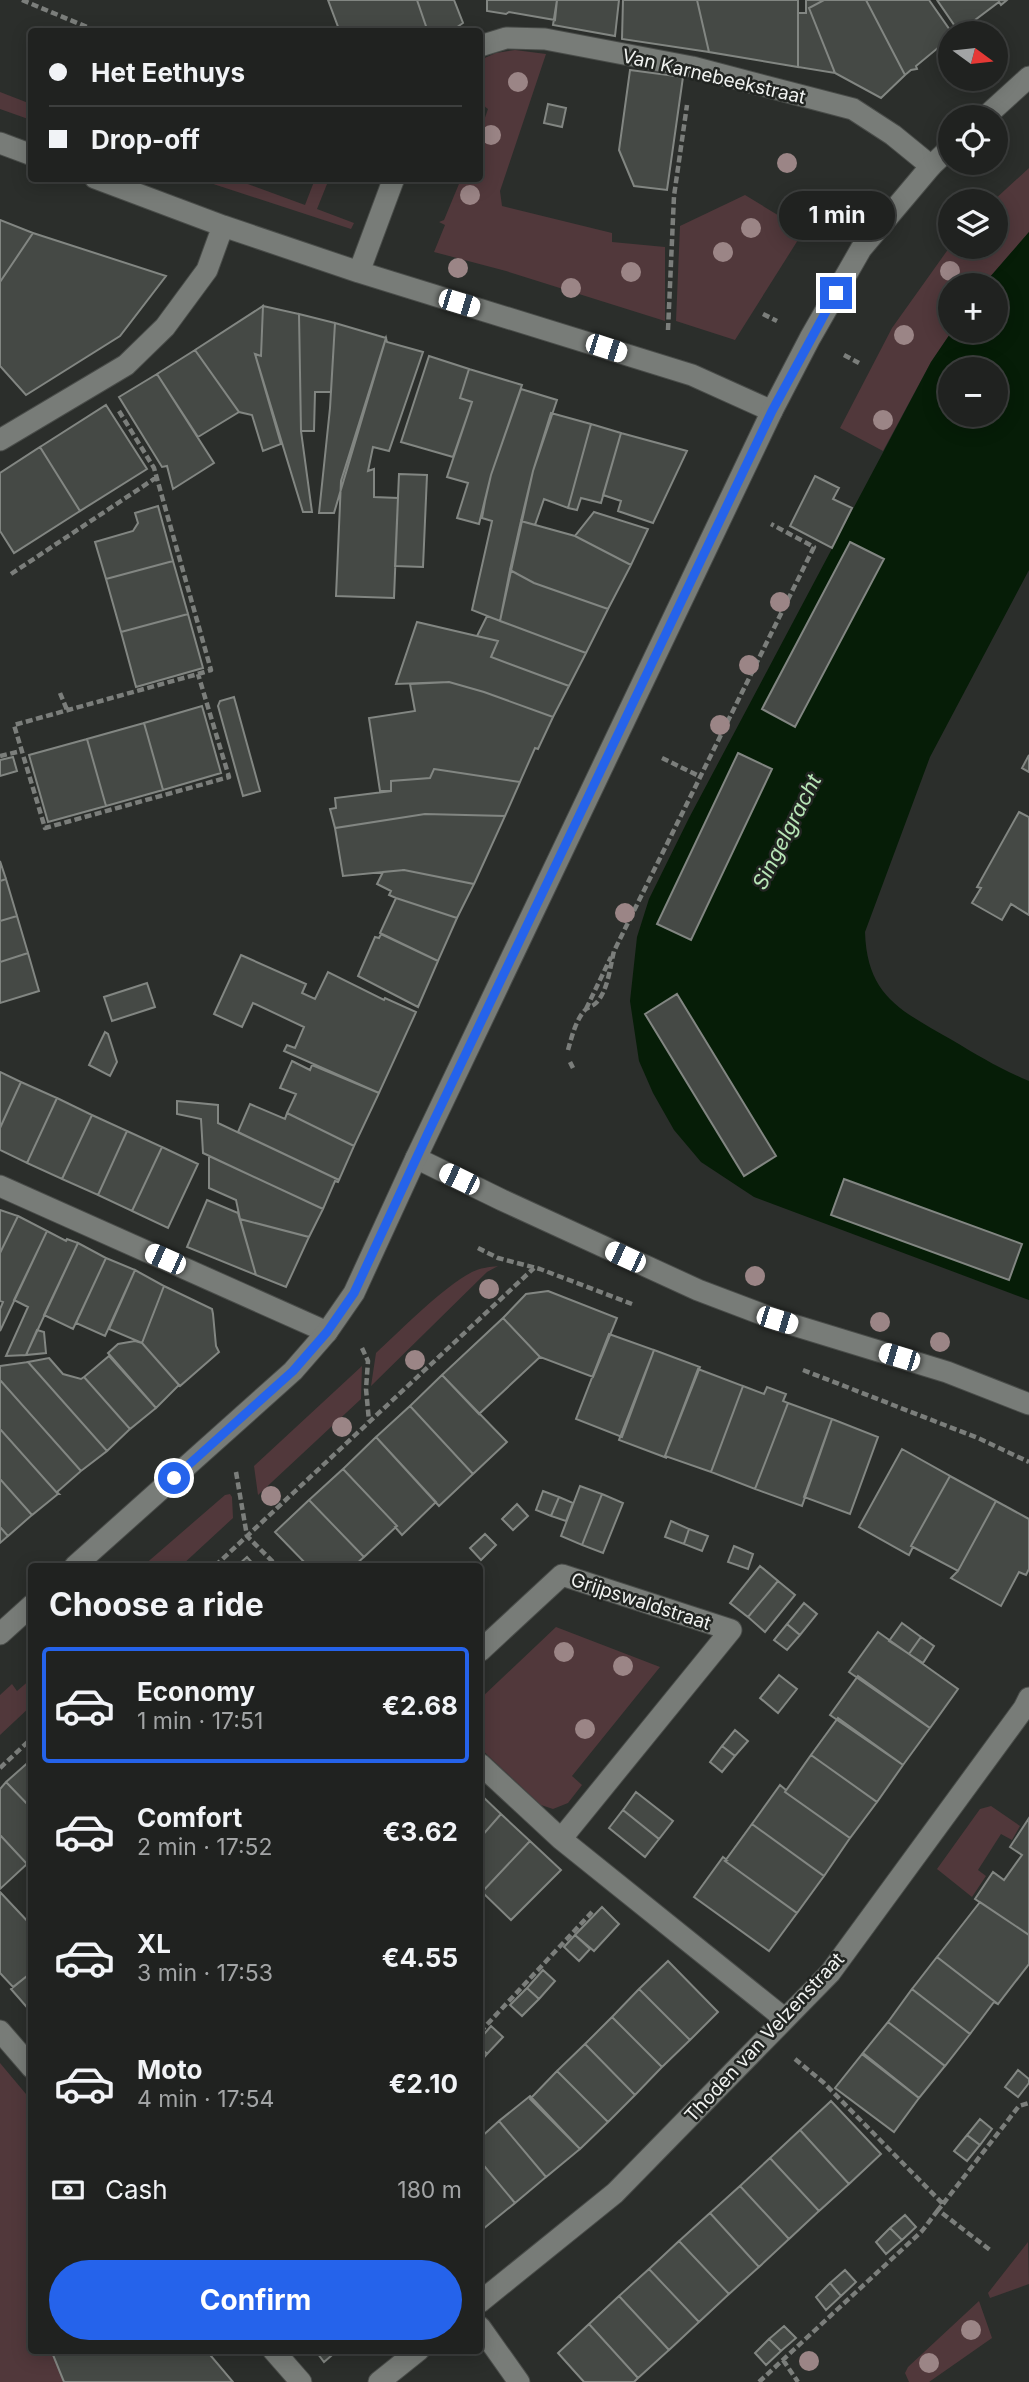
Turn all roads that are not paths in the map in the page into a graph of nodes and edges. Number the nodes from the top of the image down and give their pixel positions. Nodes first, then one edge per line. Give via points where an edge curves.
1 (483, 45) edge
2 (1029, 77) edge
3 (998, 105) edge
4 (0, 143) edge
5 (28, 154) edge
6 (938, 159) edge
7 (931, 166) junction
8 (106, 182) edge
9 (393, 182) edge
10 (223, 226) junction
11 (359, 272) junction
12 (772, 411) junction
13 (0, 440) edge
14 (416, 1158) junction
15 (0, 1186) edge
16 (327, 1332) junction
17 (1029, 1404) edge
18 (78, 1563) edge
19 (28, 1608) edge
20 (0, 1633) edge
21 (483, 1648) edge
22 (1029, 1698) edge
23 (483, 1767) edge
24 (561, 1839) junction
25 (785, 2019) junction
26 (0, 2031) edge
27 (28, 2063) edge
28 (483, 2300) edge
29 (483, 2331) edge
30 (276, 2354) edge
31 (414, 2354) edge
32 (301, 2382) edge
33 (379, 2382) edge
34 (519, 2382) edge

1 - 7 street, Van Karnebeekstraat via 506,38 545,39 692,67 853,109
2 - 3 street
4 - 5 street
6 - 7 street
7 - 12 street via 861,249
8 - 10 street
9 - 11 street
10 - 11 street
10 - 13 street via 207,270 165,327 126,365
11 - 12 street via 692,376
12 - 14 street
14 - 16 street via 354,1293
14 - 17 street via 698,1290 777,1320 947,1372
15 - 16 street
16 - 18 street via 293,1371
19 - 20 street
21 - 24 street, Grijpswaldstraat via 562,1575 730,1630
22 - 25 street, Thoden van Velzenstraat via 830,1973
23 - 24 street
24 - 25 street
25 - 28 street, Thoden van Velzenstraat via 615,2193
26 - 27 street
29 - 34 street
30 - 32 street
31 - 33 street

